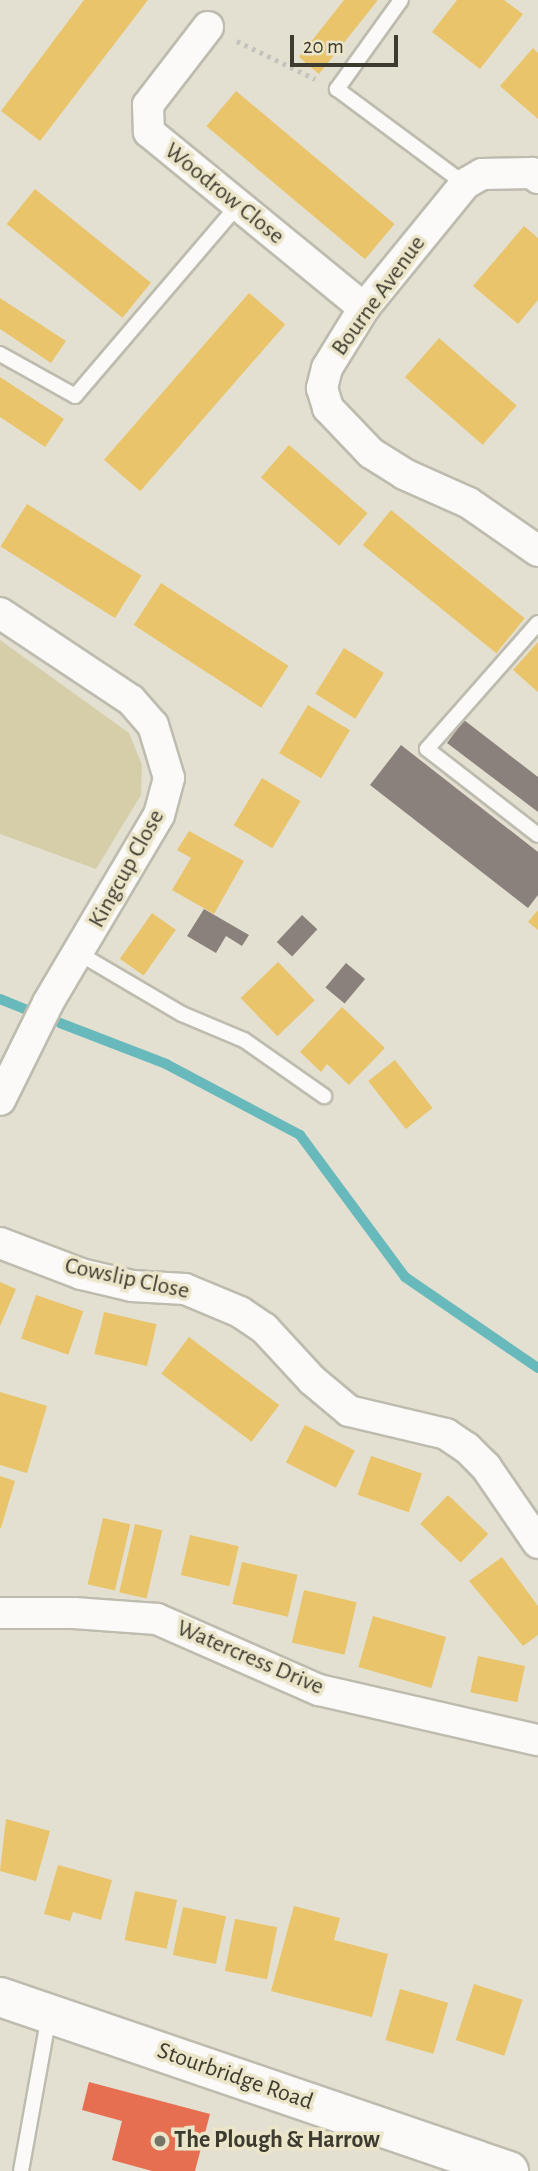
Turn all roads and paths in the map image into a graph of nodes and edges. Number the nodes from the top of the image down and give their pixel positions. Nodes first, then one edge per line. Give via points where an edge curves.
1 (401, 0) edge
2 (208, 27) joint
3 (337, 89) junction
4 (538, 178) edge
5 (465, 184) junction
6 (237, 206) junction
7 (364, 308) junction
8 (0, 354) edge
9 (538, 551) edge
10 (0, 613) edge
11 (538, 622) edge
12 (538, 835) edge
13 (80, 954) junction
14 (324, 1096) dead end
15 (0, 1100) edge
16 (0, 1243) edge
17 (538, 1543) edge
18 (0, 1613) edge
19 (538, 1740) edge
20 (0, 1997) edge
21 (49, 2014) junction
22 (21, 2171) edge
23 (509, 2171) edge

1 - 3 lane
2 - 3 path
2 - 6 street, Woodrow Close via 148,105 149,132
3 - 5 lane
4 - 5 street via 532,173 482,174
5 - 7 street, Bourne Avenue
6 - 7 street, Woodrow Close
6 - 8 lane via 75,396
7 - 9 street, Bourne Avenue via 327,368 321,388 328,408 371,453 404,474 469,503
10 - 13 street, Kingcup Close via 131,700 153,725 166,760 166,795 159,815
11 - 12 lane via 427,749
13 - 14 lane via 182,1014 244,1040
13 - 15 street, Kingcup Close via 48,1003
16 - 17 street, Cowslip Close via 81,1274 132,1286 185,1289 240,1312 264,1328 349,1411 446,1434 467,1448 503,1489
18 - 19 street, Watercress Drive via 74,1612 157,1619 319,1690
20 - 21 main road, Stourbridge Road
21 - 22 lane
21 - 23 main road, Stourbridge Road

